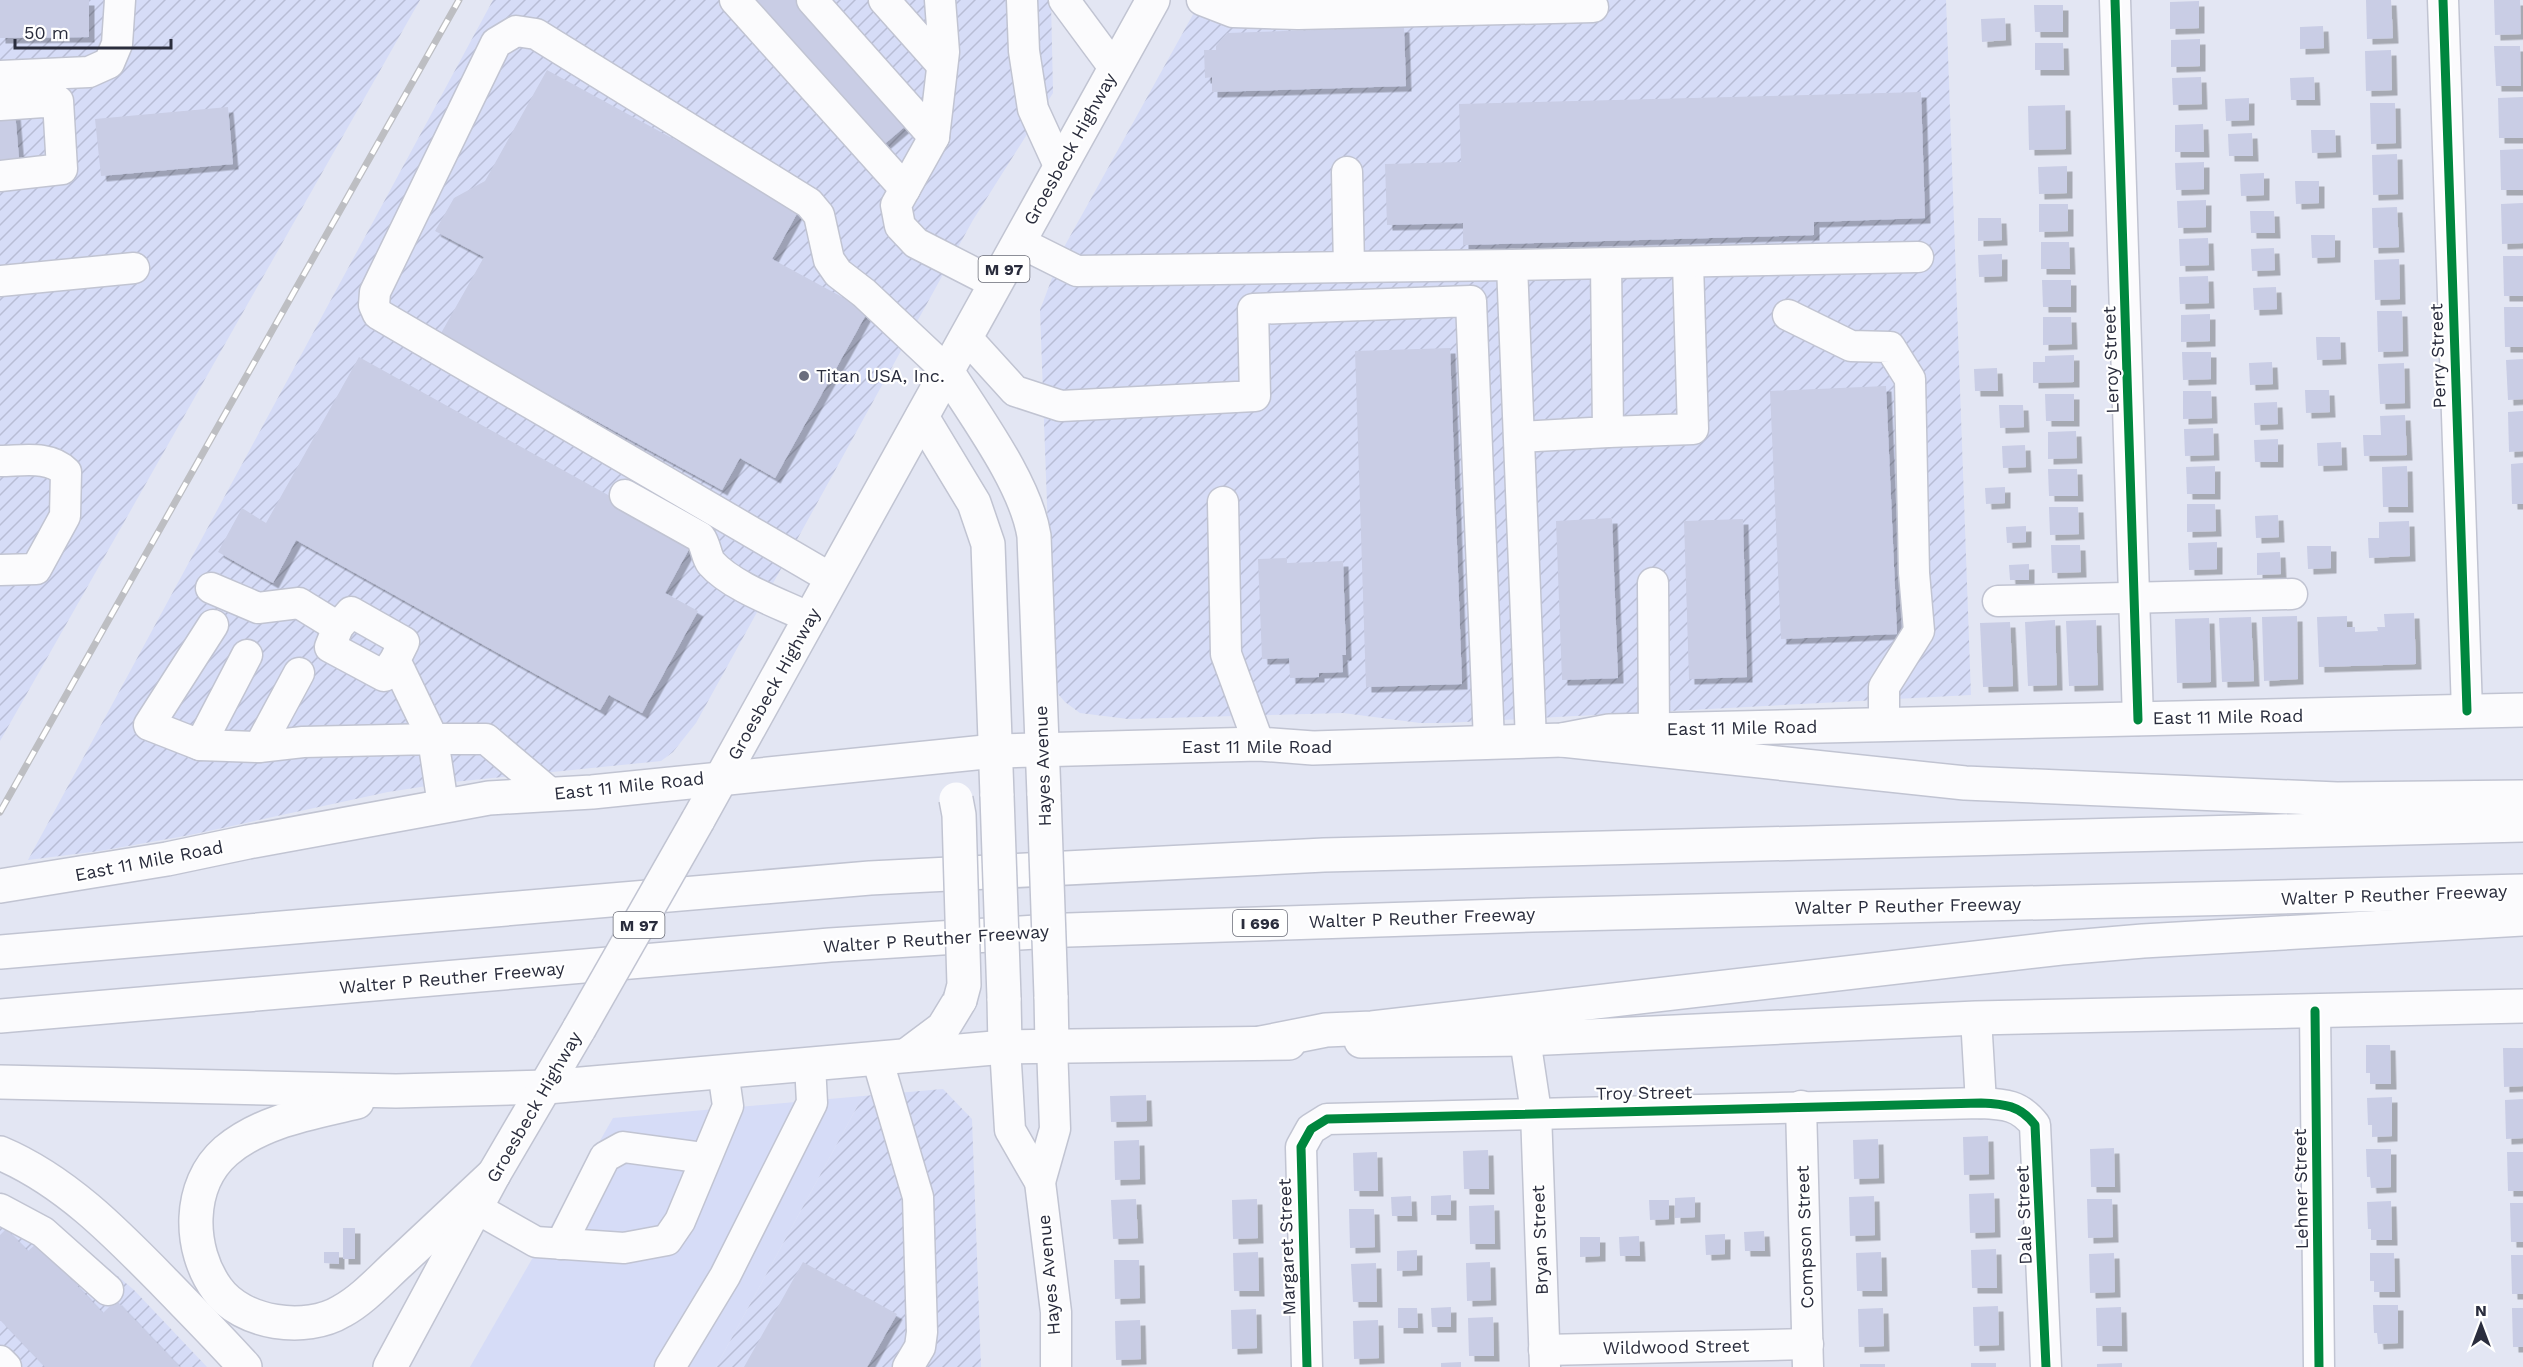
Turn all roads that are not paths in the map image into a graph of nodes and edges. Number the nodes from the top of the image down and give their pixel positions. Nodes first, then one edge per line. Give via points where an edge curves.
1 (120, 0) edge
2 (735, 0) edge
3 (812, 0) edge
4 (884, 0) edge
5 (940, 0) edge
6 (1022, 0) edge
7 (1064, 0) edge
8 (1154, 0) edge
9 (1202, 0) edge
10 (2115, 0) edge
11 (2443, 0) edge
12 (1593, 7) dead end
13 (942, 65) junction
14 (1115, 69) junction
15 (0, 76) edge
16 (0, 105) edge
17 (934, 137) junction
18 (1060, 168) junction
19 (1347, 172) dead end
20 (0, 176) edge
21 (905, 189) junction
22 (1019, 242) junction
23 (1918, 257) dead end
24 (1688, 263) junction
25 (1606, 264) junction
26 (1512, 265) junction
27 (1349, 267) junction
28 (135, 268) dead end
29 (0, 280) edge
30 (996, 284) junction
31 (1788, 315) dead end
32 (966, 337) junction
33 (948, 370) junction
34 (922, 417) junction
35 (1608, 432) junction
36 (1519, 436) junction
37 (0, 461) edge
38 (625, 495) dead end
39 (1223, 502) dead end
40 (0, 570) edge
41 (832, 579) junction
42 (1653, 583) dead end
43 (212, 588) dead end
44 (2292, 594) dead end
45 (2135, 597) junction
46 (1998, 601) dead end
47 (810, 618) junction
48 (213, 625) dead end
49 (247, 655) dead end
50 (299, 673) dead end
51 (2523, 710) edge
52 (2467, 711) junction
53 (2138, 720) junction
54 (1884, 725) junction
55 (1654, 730) junction
56 (433, 739) junction
57 (1547, 740) junction
58 (1489, 742) junction
59 (1259, 744) junction
60 (200, 746) junction
61 (258, 747) junction
62 (1042, 749) junction
63 (995, 751) junction
64 (917, 758) junction
65 (723, 777) junction
66 (550, 794) junction
67 (2523, 797) edge
68 (443, 805) junction
69 (2523, 825) edge
70 (0, 886) edge
71 (2523, 891) edge
72 (2523, 919) edge
73 (0, 952) edge
74 (2523, 1006) edge
75 (2315, 1011) junction
76 (0, 1016) edge
77 (1976, 1018) junction
78 (1525, 1039) junction
79 (1261, 1043) junction
80 (1052, 1045) junction
81 (1005, 1047) junction
82 (892, 1056) junction
83 (810, 1064) junction
84 (723, 1071) junction
85 (0, 1082) edge
86 (547, 1087) junction
87 (396, 1091) junction
88 (1981, 1103) junction
89 (1801, 1106) junction
90 (1536, 1112) junction
91 (1311, 1129) joint
92 (0, 1153) edge
93 (704, 1158) junction
94 (494, 1174) junction
95 (1040, 1182) junction
96 (476, 1208) junction
97 (0, 1209) edge
98 (561, 1244) junction
99 (108, 1290) dead end
100 (1808, 1355) edge
101 (1544, 1358) edge
102 (0, 1361) edge
103 (397, 1365) edge
104 (6, 1367) edge
105 (244, 1367) edge
106 (670, 1367) edge
107 (908, 1367) edge
108 (1056, 1367) edge
109 (1307, 1367) edge
110 (2046, 1367) edge
111 (2319, 1367) edge

1 - 15 street via 117,44 109,63 89,72
2 - 21 street
3 - 17 street
4 - 13 street
5 - 13 street
6 - 18 street via 1024,51 1033,109
7 - 14 street
8 - 14 main road, Groesbeck Highway / M 97
9 - 12 street via 1233,12 1298,14
10 - 45 street, Leroy Street
11 - 52 street, Perry Street
13 - 17 street
14 - 18 main road, Groesbeck Highway / M 97
16 - 20 street via 58,101 62,169
17 - 21 street
18 - 22 main road, Groesbeck Highway / M 97
19 - 27 street
21 - 30 street via 896,205 900,226 916,243
22 - 27 street via 1077,271
22 - 30 main road, Groesbeck Highway / M 97
23 - 24 street
24 - 25 street
24 - 35 street via 1693,429
25 - 26 street
25 - 35 street
26 - 27 street
26 - 36 street
28 - 29 street
30 - 32 main road, Groesbeck Highway / M 97
31 - 54 street via 1851,346 1890,347 1910,379 1918,632 1884,687
32 - 33 main road, Groesbeck Highway / M 97
32 - 58 street via 1015,391 1061,406 1255,396 1253,309 1471,301
33 - 34 main road, Groesbeck Highway / M 97
33 - 41 street via 838,273 829,260 819,215 809,203 536,34 516,31 496,43 375,292 378,314
33 - 62 main road, Hayes Avenue via 1031,516
34 - 41 main road, Groesbeck Highway / M 97
34 - 63 main road, Hayes Avenue via 974,502 988,544
35 - 36 street
36 - 57 street
37 - 40 street via 44,460 57,463 66,472 65,516 36,569
38 - 47 street via 700,537 709,560 723,574
39 - 59 street via 1226,654
41 - 47 main road, Groesbeck Highway / M 97
42 - 55 street
43 - 56 street via 258,608 299,603 338,627 351,612 404,642 394,660
44 - 45 street
45 - 46 street
45 - 53 street, Leroy Street
47 - 65 main road, Groesbeck Highway / M 97
48 - 60 street via 149,725
49 - 60 street
50 - 61 street
51 - 52 main road, East 11 Mile Road
52 - 53 main road, East 11 Mile Road
53 - 54 main road, East 11 Mile Road
54 - 55 main road, East 11 Mile Road
55 - 57 main road, East 11 Mile Road via 1609,731
56 - 61 street
56 - 66 street via 486,739
56 - 68 street
57 - 58 main road, East 11 Mile Road
57 - 67 main road via 1965,783 2337,799
58 - 59 main road, East 11 Mile Road via 1313,748
59 - 62 main road, East 11 Mile Road
60 - 61 street
62 - 63 main road, East 11 Mile Road
62 - 80 main road, Hayes Avenue, bridge
63 - 64 main road, East 11 Mile Road
63 - 81 main road, Hayes Avenue, bridge
64 - 65 main road, East 11 Mile Road
64 - 82 main road, bridge via 943,778 956,799 964,985 943,1028
65 - 66 main road, East 11 Mile Road
65 - 86 main road, Groesbeck Highway / M 97, bridge
66 - 68 main road, East 11 Mile Road
68 - 70 main road, East 11 Mile Road via 167,859
69 - 73 main road via 1324,855 918,875
71 - 76 main road, Walter P Reuther Freeway / I 696 via 1068,930 818,946
72 - 79 main road via 2061,948 1372,1028 1326,1030
74 - 75 main road
75 - 77 main road
75 - 111 street, Lehner Street
77 - 78 main road
77 - 88 street
78 - 79 main road
78 - 90 street, Bryan Street
79 - 80 main road
80 - 81 main road
80 - 95 street, Hayes Avenue via 1055,1129
81 - 82 main road
81 - 95 street, Hayes Avenue via 1010,1130
82 - 83 main road
82 - 107 street via 918,1197 922,1332 920,1347
83 - 84 main road
83 - 106 street via 812,1103 725,1276
84 - 86 main road
84 - 93 street via 728,1106
85 - 87 main road
86 - 87 main road
86 - 94 main road, Groesbeck Highway / M 97
87 - 94 main road via 273,1123 235,1145 211,1167 195,1223 198,1251 217,1290 235,1306 284,1323 315,1321 341,1312 369,1292
88 - 89 street, Troy Street
88 - 110 street, Dale Street via 2015,1107 2035,1125
89 - 90 street, Troy Street
89 - 100 street, Compson Street
90 - 91 street, Troy Street via 1327,1119
90 - 101 street, Bryan Street
91 - 109 street, Margaret Street via 1304,1138 1300,1157
92 - 105 main road via 51,1182 103,1220
93 - 98 street via 680,1221 667,1240 624,1248
93 - 98 street via 623,1147 605,1157
94 - 96 main road, Groesbeck Highway / M 97
95 - 108 street, Hayes Avenue via 1056,1312
96 - 98 street via 536,1242
96 - 103 main road, Groesbeck Highway / M 97
97 - 99 street via 44,1232
100 - 101 street, Wildwood Street
102 - 104 street

